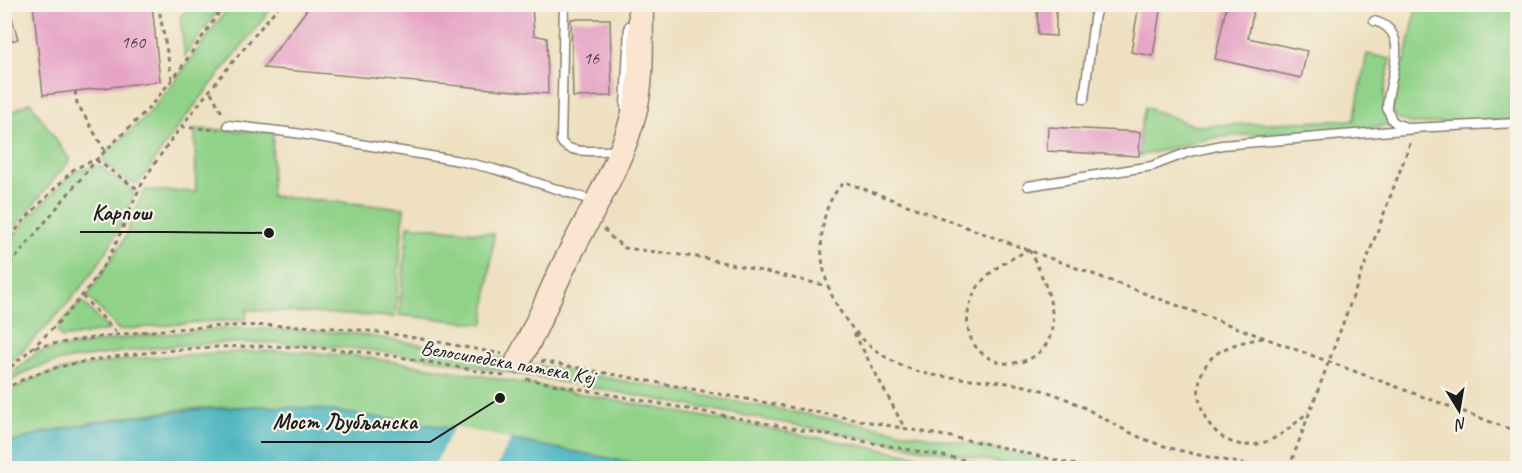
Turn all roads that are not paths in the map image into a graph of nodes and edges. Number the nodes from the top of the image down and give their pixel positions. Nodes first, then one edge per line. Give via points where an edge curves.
1 (564, 4) edge
2 (1102, 4) edge
3 (635, 11) edge
4 (1374, 21) dead end
5 (1084, 99) dead end
6 (1518, 123) edge
7 (228, 125) road end
8 (1416, 129) junction
9 (1028, 186) dead end
10 (592, 211) junction
11 (518, 369) road end

1 - 3 lane via 561,141 570,149 612,151 620,143
2 - 5 lane via 1094,19
3 - 10 street via 640,74 634,111 620,154
4 - 8 lane via 1388,28 1396,43 1389,116 1397,124
6 - 8 lane
7 - 10 lane via 483,166 528,179
8 - 9 lane via 1222,145 1152,166
10 - 11 street via 548,297

